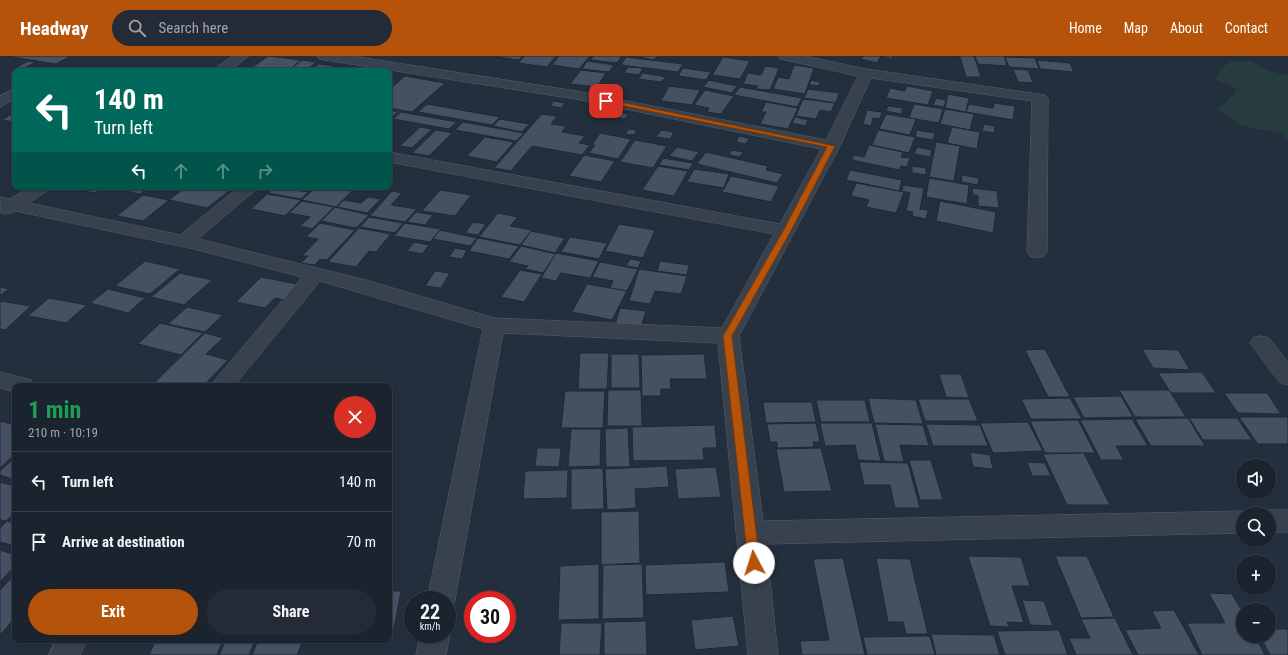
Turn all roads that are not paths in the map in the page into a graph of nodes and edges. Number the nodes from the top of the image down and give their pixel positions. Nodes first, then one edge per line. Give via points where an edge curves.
1 (242, 56) edge
2 (325, 56) edge
3 (416, 56) edge
4 (785, 56) edge
5 (224, 68) edge
6 (380, 68) edge
7 (394, 71) edge
8 (866, 73) junction
9 (0, 88) edge
10 (12, 91) edge
11 (12, 94) edge
12 (0, 102) edge
13 (832, 146) junction
14 (392, 158) edge
15 (36, 190) edge
16 (246, 190) edge
17 (5, 207) edge
18 (787, 231) junction
19 (183, 242) junction
20 (1037, 252) dead end
21 (315, 274) junction
22 (494, 324) junction
23 (728, 336) junction
24 (1262, 343) dead end
25 (1288, 377) edge
26 (0, 380) edge
27 (12, 383) edge
28 (224, 383) edge
29 (1276, 521) edge
30 (1288, 521) edge
31 (1236, 522) edge
32 (751, 532) junction
33 (443, 591) edge
34 (70, 643) edge
35 (433, 643) edge
36 (64, 655) edge
37 (431, 655) edge
38 (763, 655) edge

1 - 5 street
2 - 6 street
3 - 7 street
4 - 8 street
7 - 13 street via 576,95
8 - 13 street
8 - 20 street via 1040,98
9 - 10 street
11 - 12 street
13 - 18 street
14 - 18 street
15 - 17 street
16 - 19 street
17 - 19 street
18 - 23 street
19 - 21 street
21 - 22 street
21 - 28 street
22 - 23 street
22 - 33 street
23 - 32 street
24 - 25 street
26 - 27 street
29 - 30 street
31 - 32 street
32 - 38 street
34 - 36 street
35 - 37 street

